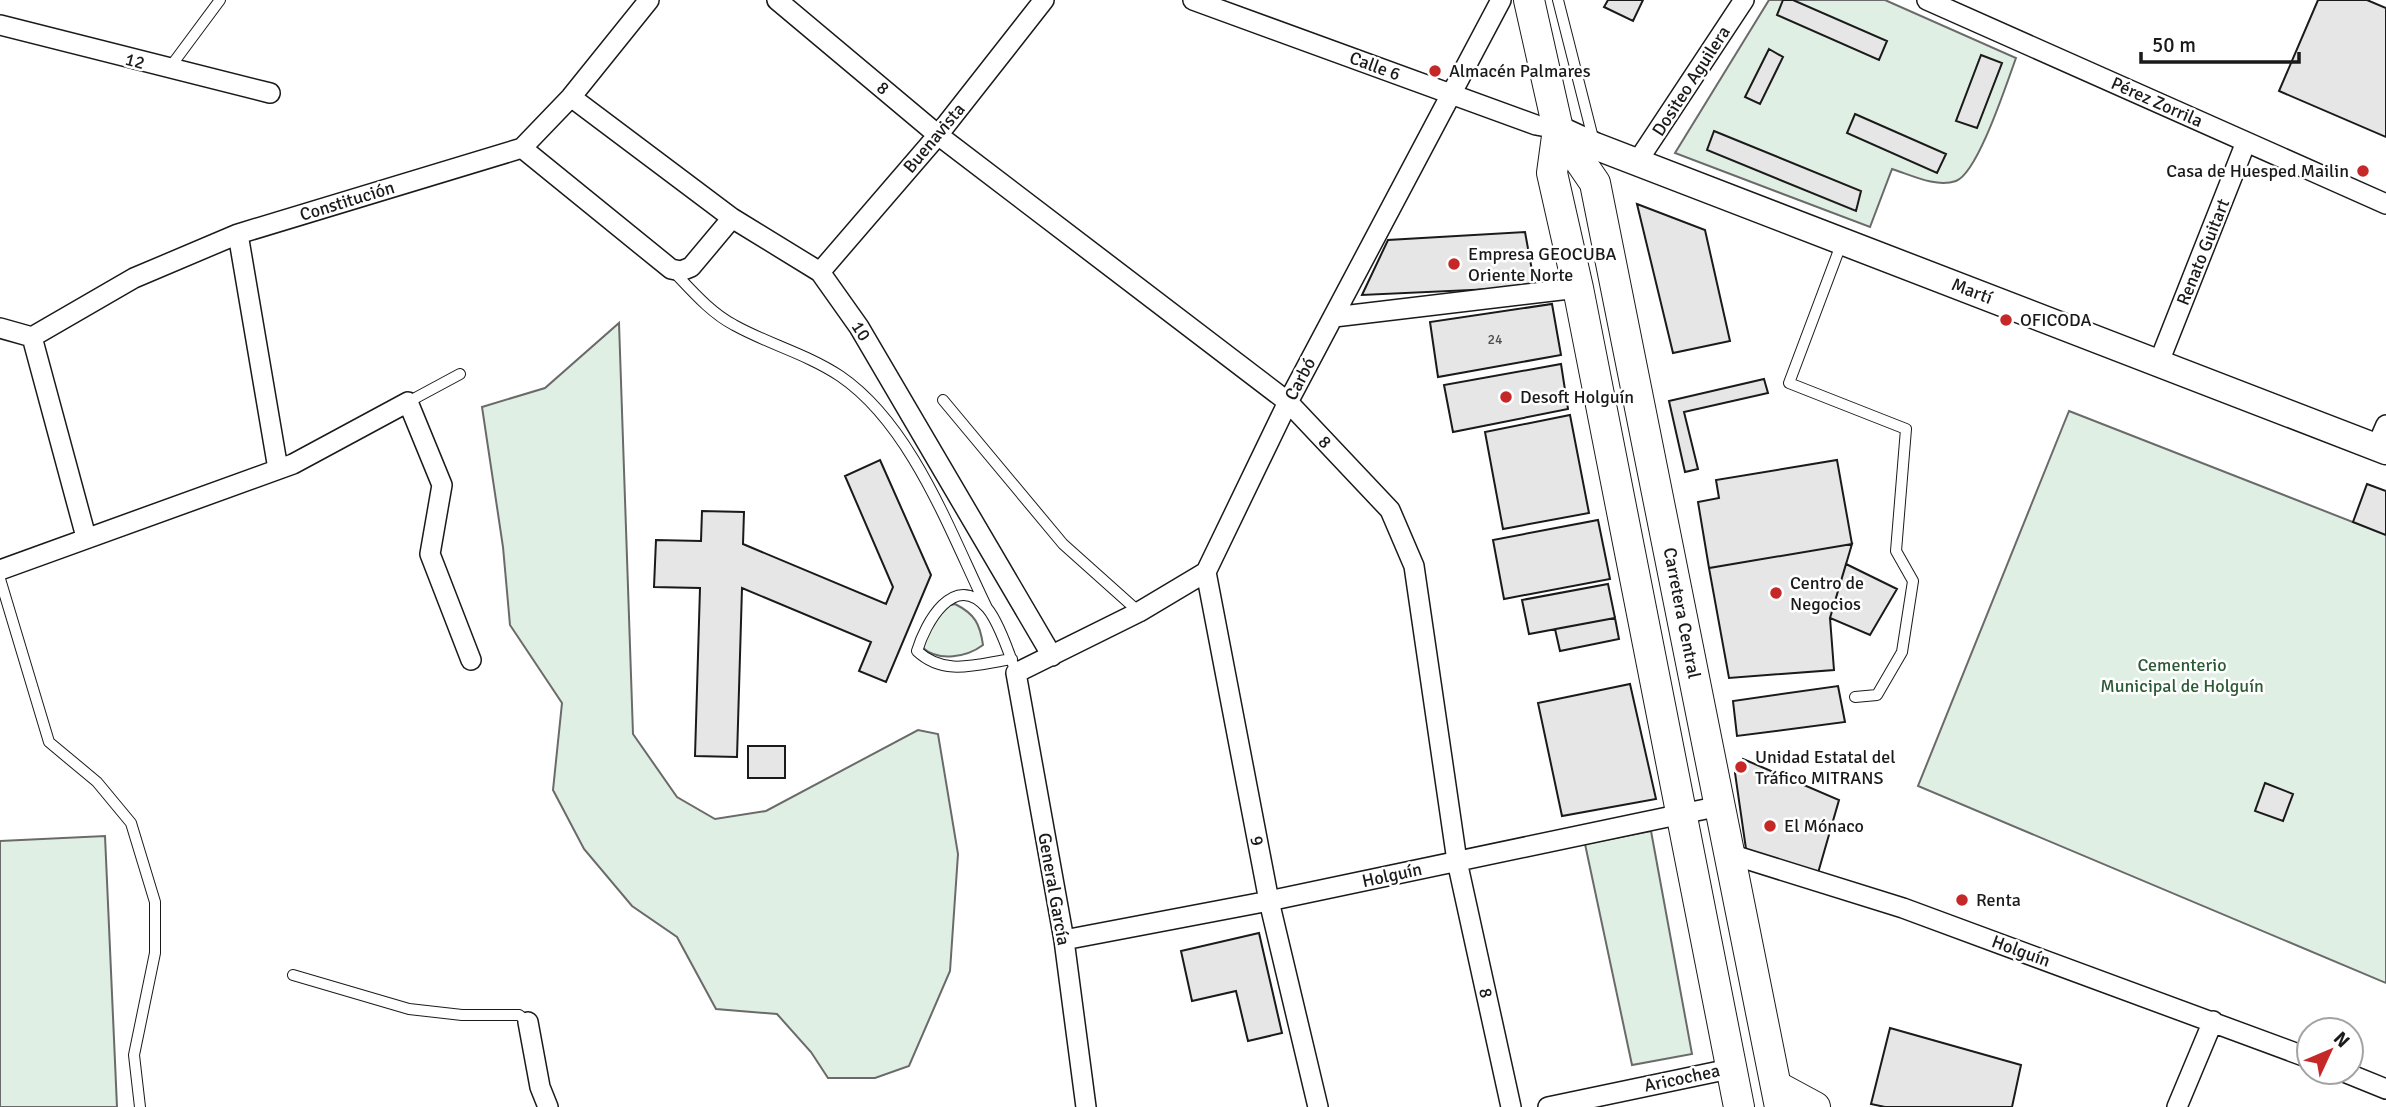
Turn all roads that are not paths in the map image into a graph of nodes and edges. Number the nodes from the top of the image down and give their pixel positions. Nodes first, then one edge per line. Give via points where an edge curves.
1 (220, 0) edge
2 (649, 0) edge
3 (777, 0) edge
4 (1044, 0) edge
5 (1193, 0) edge
6 (1500, 0) edge
7 (1529, 0) edge
8 (1558, 0) edge
9 (1744, 0) edge
10 (1927, 0) edge
11 (0, 26) edge
12 (168, 70) junction
13 (270, 93) dead end
14 (1452, 94) junction
15 (571, 97) junction
16 (1558, 129) junction
17 (938, 135) junction
18 (2246, 142) junction
19 (1595, 146) junction
20 (522, 148) junction
21 (1637, 162) junction
22 (2386, 204) edge
23 (732, 218) junction
24 (238, 234) junction
25 (1842, 242) junction
26 (671, 269) junction
27 (820, 272) junction
28 (1578, 288) junction
29 (1334, 317) junction
30 (0, 328) edge
31 (32, 337) junction
32 (2159, 362) junction
33 (460, 373) dead end
34 (943, 400) dead end
35 (408, 402) junction
36 (1288, 402) junction
37 (2383, 441) edge
38 (278, 469) junction
39 (86, 537) junction
40 (0, 570) edge
41 (1206, 572) junction
42 (0, 579) edge
43 (987, 608) junction
44 (1139, 612) junction
45 (1052, 656) junction
46 (471, 660) dead end
47 (1014, 666) junction
48 (1855, 697) dead end
49 (1720, 806) junction
50 (1683, 815) junction
51 (1730, 854) junction
52 (1457, 861) junction
53 (1269, 901) junction
54 (1064, 940) junction
55 (293, 975) dead end
56 (2213, 1021) junction
57 (528, 1022) joint
58 (2295, 1053) edge
59 (1734, 1068) junction
60 (2365, 1080) edge
61 (2386, 1088) edge
62 (1779, 1097) edge
63 (139, 1107) edge
64 (548, 1107) edge
65 (1086, 1107) edge
66 (1318, 1107) edge
67 (1511, 1107) edge
68 (1548, 1107) edge
69 (1739, 1107) edge
70 (1815, 1107) edge
71 (2177, 1107) edge

1 - 12 lane
2 - 15 street, Constitución
3 - 17 street, 8
4 - 17 street, Buenavista
5 - 14 street, Calle 6
6 - 14 street, Carbó
7 - 16 main road, Carretera Central
8 - 19 lane
9 - 21 street, Dositeo Aguilera
10 - 18 street, Pérez Zorrila
11 - 12 street, 12
12 - 13 street, 12
14 - 16 street, Calle 6
14 - 29 street, Carbó
15 - 20 street, Constitución
15 - 23 street, 10
16 - 19 main road, Martí
16 - 28 main road, Carretera Central via 1552,173
16 - 49 main road, Carretera Central via 1595,183
17 - 27 street, Buenavista
17 - 36 street, 8
18 - 22 street, Pérez Zorrila
18 - 32 street, Renato Guitart
19 - 21 main road, Martí
20 - 24 street, Constitución
20 - 26 street
21 - 25 main road, Martí
23 - 26 street via 691,267
23 - 27 street, 10
24 - 31 street, Constitución via 134,278
24 - 38 street
25 - 32 main road, Martí
25 - 48 lane via 1789,383 1906,429 1896,551 1913,581 1902,652 1877,695
26 - 43 lane via 731,324 840,376 876,406 919,468
27 - 45 street, 10 via 888,374
28 - 29 street
28 - 50 main road, Carretera Central
29 - 36 street, Carbó
30 - 31 street
31 - 39 street
32 - 37 main road, Martí
33 - 35 lane
34 - 44 lane via 1063,544
35 - 38 street
35 - 46 street via 442,485 430,554
36 - 41 street, Carbó
36 - 52 street, 8 via 1390,510 1414,566
38 - 39 street
39 - 40 street
41 - 44 street
41 - 53 street, 9
42 - 63 lane via 49,743 97,782 131,823 155,902 155,953 134,1055
43 - 47 lane
43 - 47 lane via 972,597 955,597 939,606 917,651 946,668
44 - 45 street
45 - 47 street
47 - 54 street, General García
49 - 50 street, Holguín
49 - 51 main road, Carretera Central
50 - 52 street, Holguín
50 - 59 main road, Carretera Central
51 - 56 street, Holguín via 1903,908
51 - 62 main road, Carretera Central
52 - 53 street, Holguín
52 - 67 street, 8
53 - 54 street, Holguín
53 - 66 street, 9
54 - 65 street, General García
55 - 57 lane via 409,1009 462,1015 519,1014
56 - 58 street, Holguín
56 - 71 street
57 - 64 street
59 - 68 street, Aricochea
59 - 69 main road, Carretera Central
60 - 61 street
62 - 70 main road

